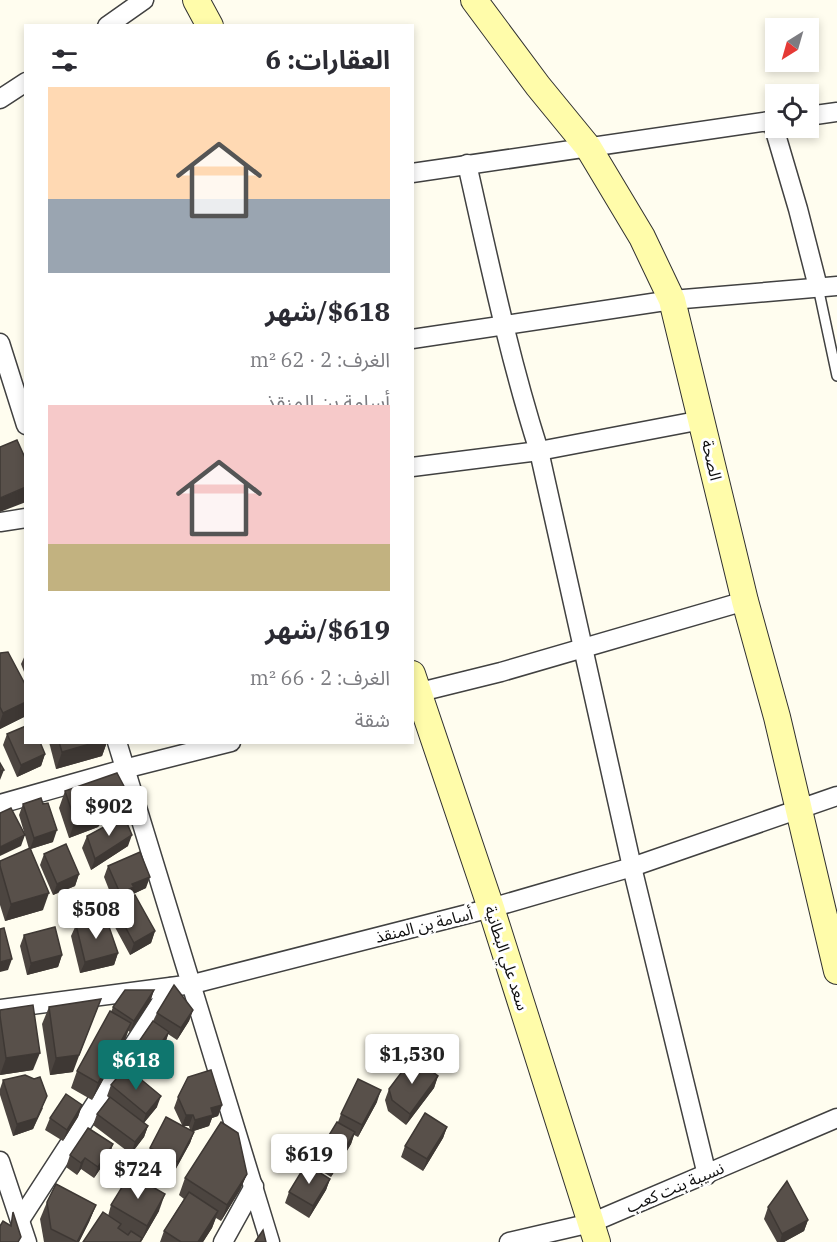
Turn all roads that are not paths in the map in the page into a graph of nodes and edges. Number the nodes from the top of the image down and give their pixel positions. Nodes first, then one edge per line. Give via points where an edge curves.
1 (144, 0) edge
2 (196, 0) edge
3 (480, 2) edge
4 (110, 24) edge
5 (209, 24) edge
6 (24, 83) edge
7 (0, 99) edge
8 (837, 112) edge
9 (819, 114) edge
10 (765, 122) edge
11 (779, 138) edge
12 (588, 147) junction
13 (467, 164) junction
14 (414, 173) edge
15 (837, 286) edge
16 (818, 287) junction
17 (672, 300) junction
18 (504, 326) junction
19 (414, 339) edge
20 (0, 343) edge
21 (837, 376) edge
22 (14, 397) edge
23 (24, 420) edge
24 (702, 420) junction
25 (539, 451) junction
26 (414, 467) edge
27 (24, 518) edge
28 (0, 522) edge
29 (745, 601) junction
30 (584, 648) junction
31 (414, 687) edge
32 (118, 744) edge
33 (223, 744) edge
34 (124, 769) junction
35 (837, 796) edge
36 (0, 804) edge
37 (799, 810) junction
38 (632, 867) junction
39 (491, 908) junction
40 (837, 971) edge
41 (193, 984) junction
42 (171, 987) junction
43 (0, 1009) edge
44 (837, 1118) edge
45 (0, 1161) edge
46 (707, 1175) junction
47 (254, 1186) junction
48 (11, 1208) edge
49 (594, 1232) edge
50 (27, 1242) edge
51 (223, 1242) edge
52 (270, 1242) edge
53 (509, 1242) edge

1 - 4 street
2 - 5 main road
3 - 12 main road, الصحة via 538,86
6 - 7 street
8 - 9 street
10 - 12 street
11 - 16 street
12 - 13 street
12 - 17 main road, الصحة via 642,237
13 - 14 street
13 - 18 street
15 - 16 street
16 - 17 street
16 - 21 lane
17 - 18 street
17 - 24 main road, الصحة
18 - 19 street
18 - 25 street
20 - 22 street
22 - 23 street
24 - 25 street
24 - 29 main road, الصحة
25 - 26 street
25 - 30 street
27 - 28 street
29 - 30 street
29 - 37 main road, الصحة
30 - 31 street via 501,672
30 - 38 street
31 - 39 main road, سعد علي البطانية via 445,766
32 - 34 street
33 - 34 street
34 - 36 street
34 - 41 street
35 - 37 street, أسامة بن المنقذ
37 - 38 street, أسامة بن المنقذ
37 - 40 main road, الصحة
38 - 39 street, أسامة بن المنقذ
38 - 46 street
39 - 41 street, أسامة بن المنقذ
39 - 49 main road, سعد علي البطانية
41 - 42 street, أسامة بن المنقذ
41 - 47 street
42 - 43 street, أسامة بن المنقذ
42 - 48 street
44 - 46 street, نسيبة بنت كعب
45 - 48 street
46 - 49 street, نسيبة بنت كعب
47 - 51 street
47 - 52 street
48 - 50 street
49 - 53 street, نسيبة بنت كعب

